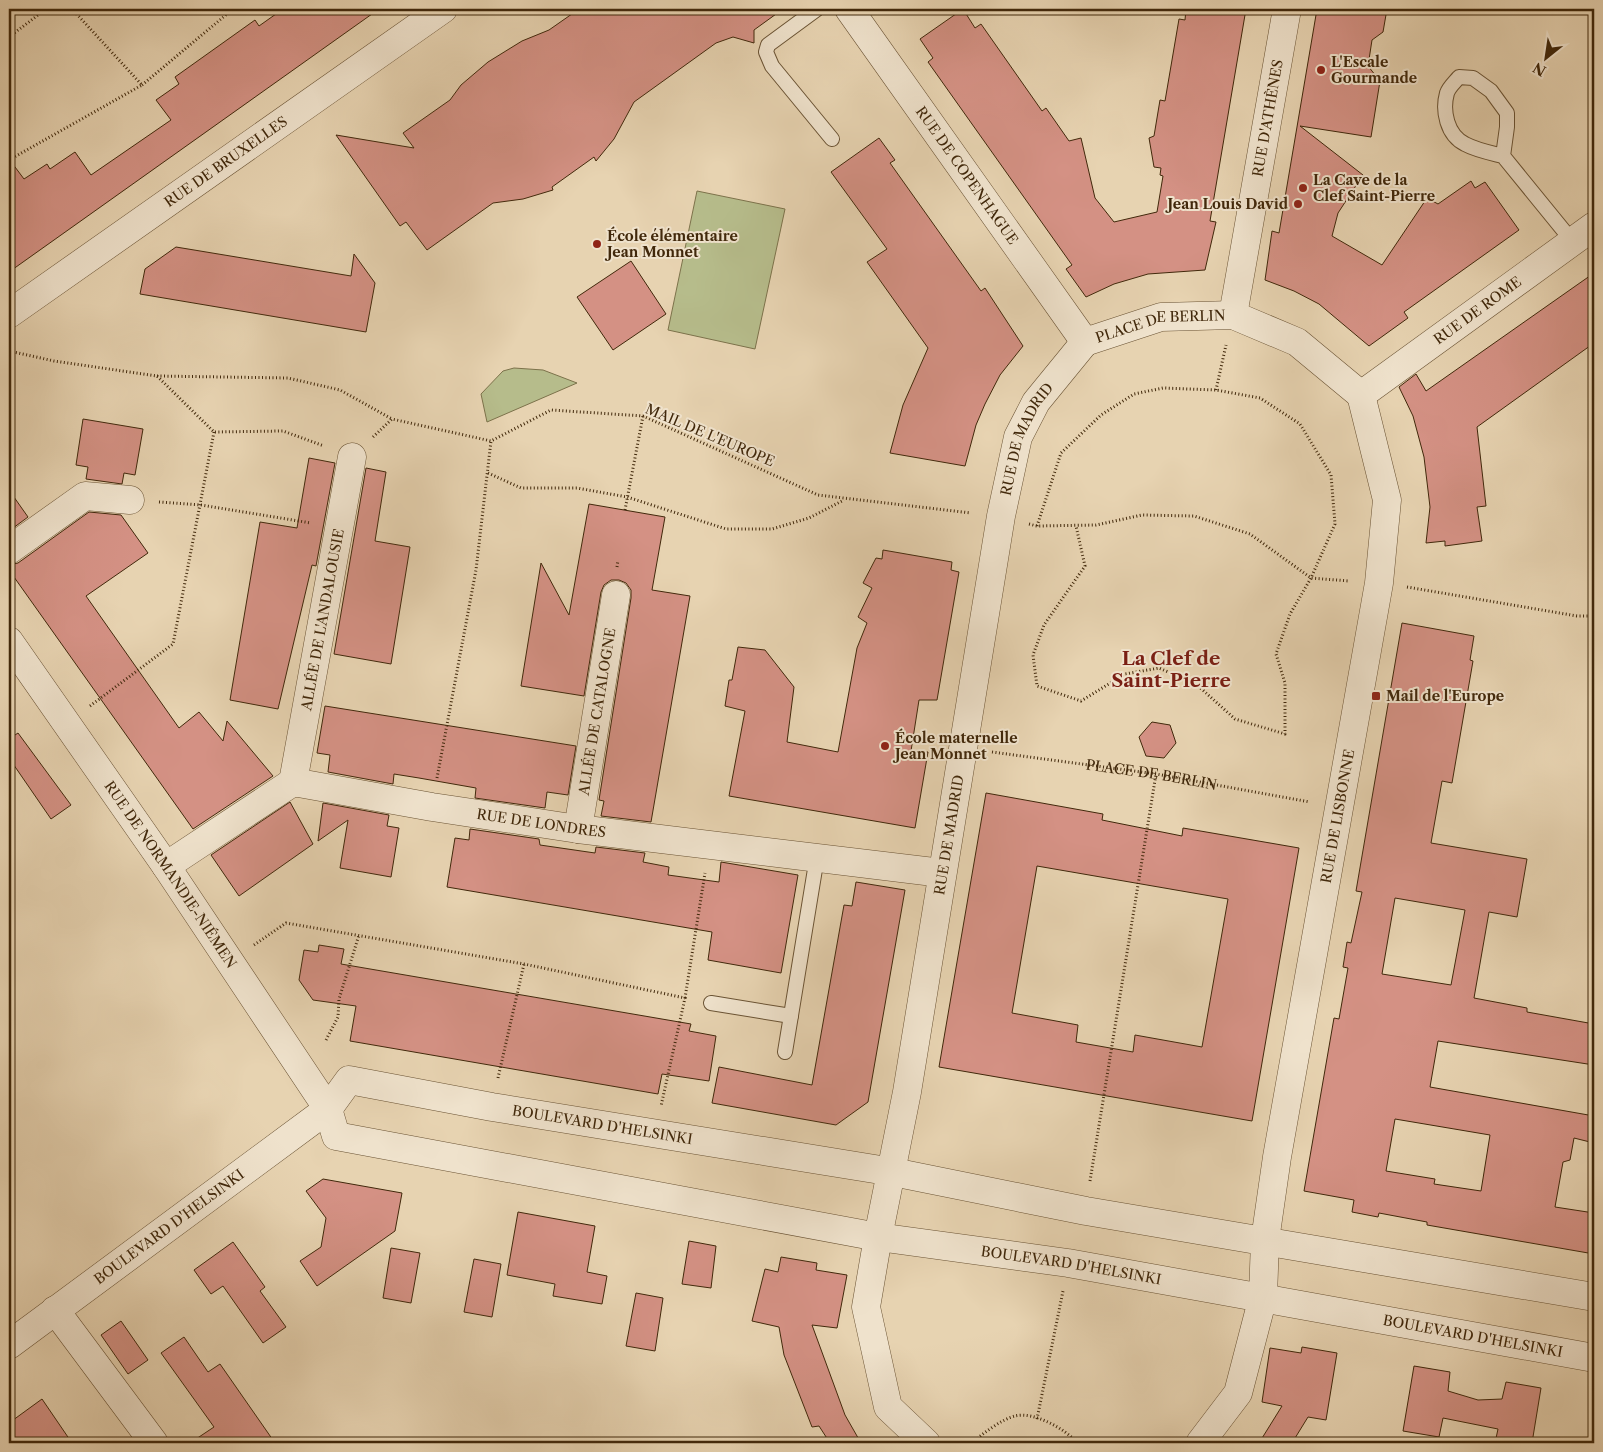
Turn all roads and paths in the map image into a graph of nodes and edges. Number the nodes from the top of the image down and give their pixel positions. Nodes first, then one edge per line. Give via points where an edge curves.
1 (46, 9) edge
2 (72, 9) edge
3 (233, 9) edge
4 (443, 9) edge
5 (817, 9) edge
6 (849, 9) edge
7 (1287, 9) edge
8 (9, 37) edge
9 (142, 85) junction
10 (832, 139) dead end
11 (1503, 156) junction
12 (9, 160) edge
13 (1584, 234) edge
14 (9, 314) edge
15 (1233, 315) junction
16 (1085, 342) junction
17 (9, 351) edge
18 (157, 376) junction
19 (1216, 390) junction
20 (1362, 395) junction
21 (642, 416) junction
22 (392, 419) junction
23 (214, 432) junction
24 (492, 441) junction
25 (352, 457) junction
26 (488, 473) junction
27 (627, 496) junction
28 (130, 500) joint
29 (844, 500) junction
30 (201, 505) junction
31 (625, 510) dead end
32 (1001, 516) junction
33 (1076, 525) junction
34 (1037, 526) junction
35 (339, 528) junction
36 (9, 550) edge
37 (1311, 578) junction
38 (1379, 583) junction
39 (616, 595) dead end
40 (1594, 616) edge
41 (9, 641) edge
42 (67, 722) junction
43 (964, 748) junction
44 (1156, 774) junction
45 (293, 782) junction
46 (432, 807) junction
47 (1338, 807) junction
48 (578, 829) junction
49 (709, 846) junction
50 (817, 857) junction
51 (166, 866) junction
52 (942, 873) junction
53 (359, 935) junction
54 (231, 962) junction
55 (524, 964) junction
56 (685, 998) junction
57 (711, 1002) dead end
58 (790, 1016) junction
59 (326, 1040) dead end
60 (785, 1052) dead end
61 (492, 1108) junction
62 (328, 1109) junction
63 (655, 1133) junction
64 (892, 1172) junction
65 (1086, 1211) junction
66 (878, 1237) junction
67 (1265, 1240) junction
68 (1263, 1297) junction
69 (1594, 1297) edge
70 (55, 1310) junction
71 (1057, 1321) dead end
72 (9, 1345) edge
73 (1594, 1358) edge
74 (1037, 1419) junction
75 (154, 1443) edge
76 (926, 1443) edge
77 (972, 1443) edge
78 (1077, 1443) edge
79 (1200, 1443) edge

1 - 8 path
2 - 9 path
3 - 9 path
4 - 14 street, RUE DE BRUXELLES
5 - 10 lane via 768,45 766,52 772,66
6 - 16 street, RUE DE COPENHAGUE
7 - 15 street, RUE D'ATHÈNES
9 - 12 path
11 - 11 lane via 1507,113 1490,91 1473,78 1459,77 1448,91 1445,109 1448,126 1466,145
11 - 13 lane
13 - 20 street, RUE DE ROME
15 - 16 street, PLACE DE BERLIN via 1161,316
15 - 19 path
15 - 20 street, PLACE DE BERLIN via 1297,342
16 - 32 street, RUE DE MADRID via 1036,402 1018,437
17 - 18 path
18 - 22 path via 288,378 340,390
18 - 23 path
19 - 34 path via 1163,388 1134,394 1101,415 1061,452
19 - 37 path via 1260,398 1300,424 1331,474 1335,524
20 - 38 street, RUE DE LISBONNE via 1387,500
21 - 24 path, MAIL DE L'EUROPE via 551,410
21 - 27 path
21 - 29 path, MAIL DE L'EUROPE via 818,495
22 - 24 path
22 - 25 path
23 - 25 path via 283,431
23 - 30 path
24 - 26 path
25 - 35 street, ALLÉE DE L'ANDALOUSIE
26 - 27 path via 521,488 577,488
26 - 46 path via 476,570
27 - 29 path via 726,529 772,529 809,518
27 - 31 path
28 - 30 path
28 - 36 street via 85,496
29 - 32 path, MAIL DE L'EUROPE
30 - 35 path
30 - 42 path via 173,644
32 - 34 path, MAIL DE L'EUROPE
32 - 43 street, RUE DE MADRID
33 - 34 path, MAIL DE L'EUROPE
33 - 37 path, MAIL DE L'EUROPE via 1096,525 1142,515 1194,516 1250,534
33 - 37 path via 1085,566 1044,625 1033,655 1037,686 1081,701 1125,674 1160,668 1196,684 1234,719 1285,734 1284,683 1276,654 1290,614
35 - 45 street, ALLÉE DE L'ANDALOUSIE
37 - 38 path
38 - 40 path via 1577,616
38 - 47 street, RUE DE LISBONNE
39 - 48 street, ALLÉE DE CATALOGNE
41 - 42 street, RUE DE NORMANDIE-NIÉMEN
42 - 51 street, RUE DE NORMANDIE-NIÉMEN
43 - 44 path, PLACE DE BERLIN
43 - 52 street, RUE DE MADRID
44 - 47 path, PLACE DE BERLIN
44 - 65 path
45 - 46 street, RUE DE LONDRES
45 - 51 street
46 - 48 street, RUE DE LONDRES
47 - 67 street, RUE DE LISBONNE
48 - 49 street, RUE DE LONDRES
49 - 50 street, RUE DE LONDRES
49 - 56 path
50 - 52 street, RUE DE LONDRES
50 - 58 lane
51 - 54 street, RUE DE NORMANDIE-NIÉMEN
52 - 64 street, RUE DE MADRID
53 - 54 path via 286,923
53 - 55 path
53 - 59 path via 339,999 338,1017
54 - 62 street, RUE DE NORMANDIE-NIÉMEN
55 - 56 path
55 - 61 path
56 - 63 path
57 - 58 lane
58 - 60 lane
61 - 62 street, BOULEVARD D'HELSINKI via 350,1080
61 - 63 street, BOULEVARD D'HELSINKI
62 - 66 street, BOULEVARD D'HELSINKI via 336,1136
62 - 70 street, BOULEVARD D'HELSINKI
63 - 64 street, BOULEVARD D'HELSINKI
64 - 65 street, BOULEVARD D'HELSINKI
64 - 66 street
65 - 67 street, BOULEVARD D'HELSINKI
66 - 68 street, BOULEVARD D'HELSINKI via 1068,1263
66 - 76 street via 866,1307 888,1407
67 - 68 street
67 - 69 street, BOULEVARD D'HELSINKI
68 - 73 street, BOULEVARD D'HELSINKI
68 - 79 street via 1238,1392
70 - 72 street, BOULEVARD D'HELSINKI
70 - 75 street
71 - 74 path
74 - 77 path via 1016,1415
74 - 78 path via 1049,1421

